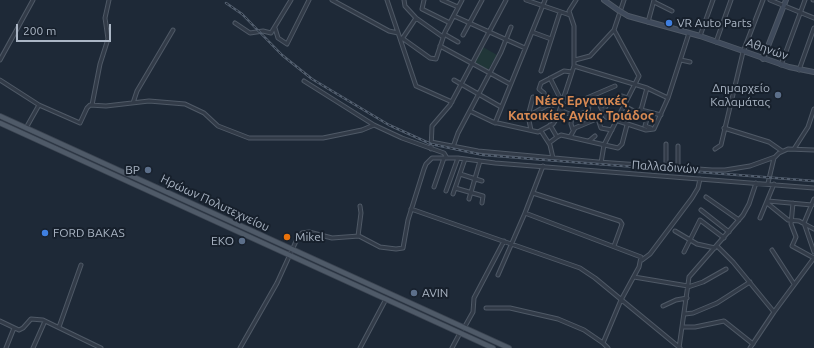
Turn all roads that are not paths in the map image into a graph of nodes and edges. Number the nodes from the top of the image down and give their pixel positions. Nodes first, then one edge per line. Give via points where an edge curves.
1 (33, 0) edge
2 (109, 0) edge
3 (291, 0) edge
4 (310, 0) edge
5 (332, 0) edge
6 (387, 0) edge
7 (404, 0) edge
8 (424, 0) edge
9 (442, 0) edge
10 (462, 0) edge
11 (482, 0) edge
12 (506, 0) edge
13 (528, 0) edge
14 (545, 0) edge
15 (576, 0) edge
16 (604, 0) edge
17 (624, 0) edge
18 (713, 0) edge
19 (731, 0) edge
20 (763, 0) edge
21 (770, 0) edge
22 (786, 0) edge
23 (804, 0) edge
24 (654, 1) edge
25 (542, 6) junction
26 (784, 6) junction
27 (458, 7) junction
28 (672, 11) dead end
29 (560, 12) junction
30 (800, 12) junction
31 (570, 15) junction
32 (454, 16) junction
33 (416, 18) junction
34 (814, 18) edge
35 (648, 22) junction
36 (235, 23) dead end
37 (450, 23) junction
38 (470, 23) junction
39 (511, 27) dead end
40 (275, 28) junction
41 (814, 28) edge
42 (173, 30) dead end
43 (614, 30) junction
44 (489, 32) junction
45 (532, 32) junction
46 (398, 33) junction
47 (690, 33) junction
48 (464, 35) dead end
49 (444, 36) junction
50 (700, 36) junction
51 (401, 39) junction
52 (505, 39) junction
53 (551, 39) junction
54 (458, 42) dead end
55 (716, 42) junction
56 (440, 46) junction
57 (526, 48) junction
58 (743, 52) junction
59 (763, 59) junction
60 (0, 60) edge
61 (575, 60) junction
62 (681, 60) junction
63 (690, 62) dead end
64 (472, 63) junction
65 (781, 65) junction
66 (574, 66) junction
67 (799, 70) junction
68 (541, 71) dead end
69 (572, 72) junction
70 (814, 72) edge
71 (490, 73) junction
72 (550, 78) junction
73 (0, 80) edge
74 (454, 80) dead end
75 (304, 81) dead end
76 (461, 84) junction
77 (510, 84) junction
78 (635, 84) junction
79 (615, 86) dead end
80 (647, 88) junction
81 (479, 94) junction
82 (594, 95) junction
83 (533, 97) dead end
84 (628, 98) junction
85 (668, 98) junction
86 (562, 101) junction
87 (452, 102) junction
88 (133, 103) junction
89 (92, 104) junction
90 (39, 105) junction
91 (548, 105) junction
92 (501, 106) junction
93 (589, 106) dead end
94 (628, 108) dead end
95 (814, 109) edge
96 (560, 110) junction
97 (641, 110) junction
98 (470, 111) junction
99 (649, 112) junction
100 (603, 113) junction
101 (661, 115) junction
102 (0, 116) edge
103 (528, 116) junction
104 (572, 116) junction
105 (598, 119) junction
106 (616, 121) junction
107 (0, 123) edge
108 (495, 123) junction
109 (626, 124) junction
110 (374, 125) junction
111 (550, 125) junction
112 (26, 128) junction
113 (650, 128) dead end
114 (724, 128) junction
115 (531, 130) junction
116 (573, 130) junction
117 (612, 130) junction
118 (541, 131) junction
119 (595, 136) dead end
120 (557, 137) junction
121 (570, 137) junction
122 (589, 141) junction
123 (431, 142) junction
124 (549, 143) junction
125 (666, 144) dead end
126 (604, 145) junction
127 (814, 145) edge
128 (678, 146) dead end
129 (454, 147) junction
130 (431, 149) junction
131 (715, 149) dead end
132 (794, 149) junction
133 (813, 150) edge
134 (782, 151) junction
135 (775, 157) junction
136 (446, 158) junction
137 (458, 158) junction
138 (553, 158) junction
139 (465, 159) junction
140 (480, 161) junction
141 (601, 162) junction
142 (543, 166) junction
143 (666, 167) junction
144 (678, 168) junction
145 (460, 174) junction
146 (475, 178) junction
147 (700, 179) junction
148 (482, 181) dead end
149 (756, 183) junction
150 (768, 183) junction
151 (774, 184) junction
152 (434, 187) dead end
153 (455, 188) junction
154 (814, 188) edge
155 (446, 191) dead end
156 (471, 192) junction
157 (533, 193) junction
158 (454, 194) dead end
159 (706, 197) dead end
160 (469, 199) dead end
161 (814, 199) edge
162 (768, 202) junction
163 (482, 203) dead end
164 (793, 203) junction
165 (812, 205) junction
166 (360, 206) dead end
167 (411, 209) junction
168 (701, 210) dead end
169 (525, 213) junction
170 (760, 218) dead end
171 (739, 220) junction
172 (792, 220) junction
173 (804, 223) junction
174 (814, 229) edge
175 (676, 231) dead end
176 (729, 232) junction
177 (358, 236) junction
178 (724, 238) junction
179 (689, 239) junction
180 (504, 241) junction
181 (512, 244) junction
182 (614, 246) junction
183 (716, 247) junction
184 (293, 250) junction
185 (772, 250) dead end
186 (684, 252) dead end
187 (814, 252) edge
188 (290, 255) junction
189 (814, 258) edge
190 (642, 260) junction
191 (81, 265) dead end
192 (726, 270) dead end
193 (498, 275) dead end
194 (634, 277) junction
195 (750, 282) junction
196 (794, 284) junction
197 (688, 286) junction
198 (687, 298) junction
199 (386, 299) junction
200 (621, 300) junction
201 (663, 306) dead end
202 (486, 308) dead end
203 (774, 312) junction
204 (685, 314) junction
205 (45, 321) junction
206 (1, 322) edge
207 (0, 326) edge
208 (59, 326) junction
209 (683, 327) junction
210 (14, 328) junction
211 (464, 328) junction
212 (460, 333) junction
213 (603, 342) junction
214 (753, 344) junction
215 (6, 348) edge
216 (33, 348) edge
217 (101, 348) edge
218 (240, 348) edge
219 (360, 348) edge
220 (452, 348) edge
221 (493, 348) edge
222 (509, 348) edge
223 (608, 348) edge
224 (679, 348) edge
225 (750, 348) edge

1 - 60 street
2 - 89 street via 106,18 108,39
3 - 40 street
4 - 40 street via 287,44 277,37
5 - 46 street via 389,31
6 - 46 street
7 - 33 street via 405,6
8 - 37 street via 422,9
9 - 27 street
10 - 27 street
11 - 38 street
12 - 44 street
13 - 25 street
14 - 25 street
15 - 31 street via 570,9
16 - 35 main road, Αθηνών, bridge via 628,16
17 - 43 street
18 - 50 street
19 - 55 street
20 - 58 street
21 - 26 street
22 - 26 main road
23 - 30 street
24 - 28 street
24 - 35 street
25 - 29 street
25 - 45 street
26 - 30 street
26 - 59 main road
27 - 32 street
29 - 31 street
29 - 53 street
30 - 34 street
30 - 65 street
31 - 61 street via 574,26
32 - 37 street
32 - 38 street
33 - 49 street
33 - 51 street
35 - 47 main road, Αθηνών
36 - 40 street via 250,33 271,33
37 - 49 street
38 - 44 street
38 - 48 street
39 - 52 street
41 - 67 street
42 - 88 street via 137,91
43 - 61 street via 590,56
43 - 78 street via 638,74
44 - 52 street
44 - 64 street
45 - 53 street
45 - 57 street
46 - 51 street
47 - 50 main road, Αθηνών
47 - 62 street
49 - 54 street
49 - 56 street
50 - 55 main road, Αθηνών
51 - 56 street via 432,59 436,58
51 - 87 street via 417,87
52 - 57 street
52 - 71 street
53 - 68 street
55 - 58 main road, Αθηνών
56 - 64 street
57 - 77 street
58 - 59 main road, Αθηνών
58 - 114 street
59 - 65 main road, Αθηνών
61 - 66 street
62 - 63 street
62 - 85 street
64 - 71 street
64 - 76 street
65 - 67 main road, Αθηνών
66 - 69 street
66 - 78 street
67 - 70 main road, Αθηνών
69 - 72 street via 564,71
69 - 86 street
71 - 77 street
71 - 81 street
72 - 86 street
72 - 91 street via 542,82 539,88 544,93
73 - 90 street
74 - 76 street
75 - 110 street
76 - 81 street
76 - 87 street
77 - 92 street
78 - 80 street
78 - 84 street
79 - 82 street
80 - 85 street
80 - 97 street
81 - 92 street
81 - 98 street
82 - 86 street via 574,104
82 - 100 street
83 - 103 street
84 - 100 street via 622,96 613,100
84 - 106 street
85 - 101 street
86 - 91 street
86 - 96 street
87 - 123 street via 432,126
88 - 89 street via 106,106
88 - 110 street via 149,101 185,104 204,113 218,126 249,138 323,138
89 - 90 street via 88,106 80,123
90 - 112 street
91 - 103 street
92 - 108 street
93 - 104 street via 588,111
94 - 97 street via 634,111
95 - 132 street via 807,128
96 - 104 street
96 - 111 street
97 - 99 street
98 - 108 street
98 - 129 street via 458,133
99 - 101 street
99 - 113 street via 645,126
100 - 105 street
100 - 106 street
101 - 109 street via 657,125 651,130
102 - 112 main road, Ηρώων Πολυτεχνείου
103 - 115 street
104 - 116 street
105 - 116 street
105 - 117 street via 602,128
106 - 109 street
106 - 117 street
107 - 188 main road, Ηρώων Πολυτεχνείου
108 - 115 street
109 - 126 street via 619,147
110 - 130 street
111 - 118 street
111 - 120 street
112 - 184 main road, Ηρώων Πολυτεχνείου
114 - 131 street via 721,145
114 - 134 street via 770,143
115 - 118 street
116 - 121 street
117 - 126 street
118 - 124 street
119 - 122 street
120 - 121 street
120 - 124 street
121 - 122 street
122 - 126 street
123 - 129 street, Παλλαδινών
123 - 130 street
124 - 138 street
125 - 143 street
126 - 141 street
127 - 133 street
128 - 144 street
129 - 138 street, Παλλαδινών
130 - 136 street via 444,154
132 - 133 street
132 - 134 street
134 - 135 street
135 - 144 street, Παλλαδινών via 750,166 723,170
135 - 150 street
136 - 137 street
136 - 152 street
136 - 167 street via 432,158 426,164
137 - 139 street
137 - 155 street
138 - 141 street, Παλλαδινών
139 - 140 street
139 - 145 street
140 - 142 street
140 - 146 street
141 - 143 street, Παλλαδινών
142 - 147 street
142 - 157 street
143 - 144 street, Παλλαδινών
145 - 146 street
145 - 153 street
146 - 148 street
146 - 156 street
147 - 149 street
147 - 190 street via 692,198 650,254
149 - 150 street
149 - 171 street via 748,207
150 - 151 street
151 - 154 street
151 - 162 street
153 - 156 street
153 - 158 street
156 - 160 street
156 - 163 street via 483,196
157 - 169 street
157 - 182 street via 620,221 622,224
159 - 171 street
161 - 165 street
162 - 164 street
162 - 170 street
162 - 172 street via 788,220
164 - 165 street
164 - 172 street
165 - 173 street
166 - 177 street
167 - 177 street via 401,249 380,246
167 - 180 street
168 - 176 street
169 - 181 street
169 - 182 street
171 - 176 street
172 - 173 street
172 - 189 street via 796,236 792,246
173 - 174 street
173 - 187 street
175 - 179 street
176 - 178 street
177 - 184 street via 332,238 306,232 298,237
178 - 179 street via 700,220
178 - 183 street
179 - 183 street via 698,244
179 - 186 street
180 - 181 street
180 - 211 street via 474,298 473,312
181 - 193 street
181 - 200 street via 580,268
182 - 190 street via 639,255
183 - 195 street
183 - 197 street via 691,273
184 - 188 street
184 - 211 main road, Ηρώων Πολυτεχνείου
185 - 196 street
188 - 199 main road, Ηρώων Πολυτεχνείου
188 - 218 street
189 - 196 street
190 - 194 street
191 - 208 street
192 - 197 street via 703,282
194 - 197 street
194 - 200 street
195 - 203 street
195 - 204 street via 717,303
196 - 203 street
197 - 198 street
198 - 201 street
198 - 204 street
199 - 212 main road, Ηρώων Πολυτεχνείου
199 - 219 street
200 - 213 street
200 - 224 street
202 - 213 street via 510,308 558,319 584,330
203 - 214 street
204 - 209 street
205 - 208 street
205 - 210 street via 31,319 23,328
205 - 216 street
206 - 207 street
206 - 210 street
208 - 217 street via 81,340
209 - 214 street via 724,321
209 - 224 street
210 - 215 street
211 - 222 main road, Ηρώων Πολυτεχνείου
212 - 220 street
212 - 221 main road, Ηρώων Πολυτεχνείου
213 - 223 street
214 - 225 street

